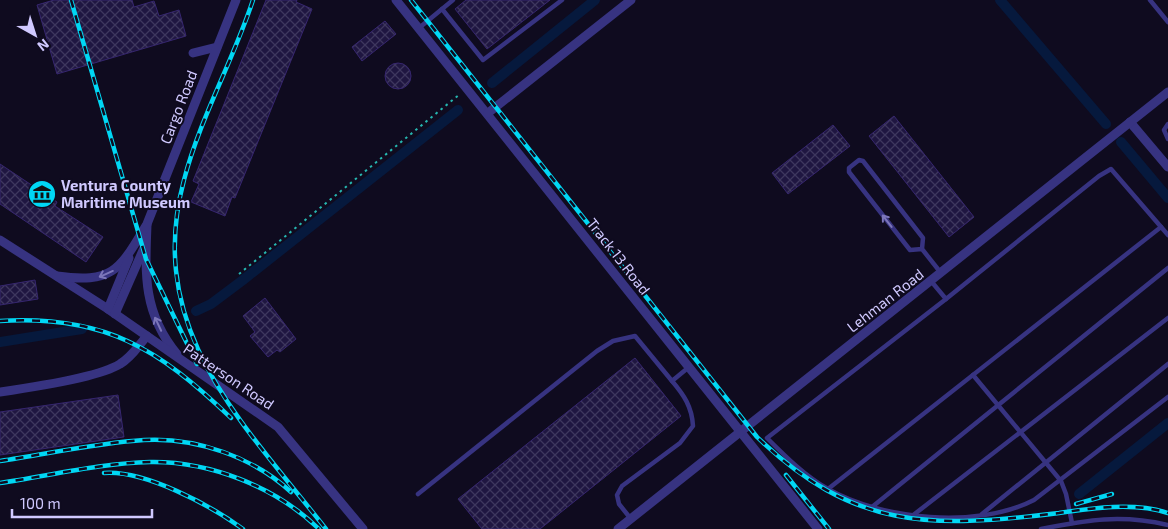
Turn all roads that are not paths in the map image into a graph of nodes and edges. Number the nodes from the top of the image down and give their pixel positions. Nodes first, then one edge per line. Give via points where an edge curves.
1 (236, 0) edge
2 (396, 0) edge
3 (453, 0) edge
4 (562, 0) edge
5 (631, 0) edge
6 (1150, 0) edge
7 (442, 9) junction
8 (1168, 22) edge
9 (419, 28) junction
10 (217, 47) junction
11 (193, 53) dead end
12 (1168, 92) edge
13 (488, 113) junction
14 (1130, 122) junction
15 (1168, 124) edge
16 (1168, 139) edge
17 (164, 156) dead end
18 (1168, 167) edge
19 (168, 170) junction
20 (147, 224) junction
21 (1160, 227) junction
22 (1168, 236) edge
23 (0, 240) edge
24 (146, 242) junction
25 (133, 249) junction
26 (922, 249) junction
27 (1168, 268) edge
28 (941, 273) junction
29 (54, 275) junction
30 (931, 281) junction
31 (946, 299) junction
32 (111, 312) junction
33 (1168, 318) edge
34 (147, 336) junction
35 (185, 364) junction
36 (1168, 364) edge
37 (689, 367) junction
38 (973, 375) junction
39 (672, 381) junction
40 (0, 392) edge
41 (1168, 397) edge
42 (998, 405) junction
43 (741, 432) junction
44 (1022, 434) junction
45 (1045, 462) junction
46 (1061, 481) junction
47 (828, 489) junction
48 (418, 494) dead end
49 (872, 507) junction
50 (982, 515) junction
51 (912, 516) junction
52 (631, 519) junction
53 (1072, 523) junction
54 (1168, 525) edge
55 (363, 529) edge
56 (618, 529) edge
57 (818, 529) edge
58 (1041, 529) edge

1 - 10 street, Cargo Road
2 - 9 street, Track 13 Road
3 - 7 lane
4 - 7 lane via 483,60
5 - 13 street
6 - 8 lane
7 - 9 lane
9 - 13 street, Track 13 Road
10 - 11 street
10 - 19 street, Cargo Road
12 - 14 street, Lehman Road
13 - 37 street, Track 13 Road
14 - 18 street
14 - 28 street, Lehman Road
15 - 16 lane via 1164,130
17 - 19 street
19 - 20 street, Cargo Road
20 - 24 street, Cargo Road
20 - 25 street, Cargo Road
21 - 22 lane
21 - 31 lane via 1111,169
21 - 38 lane
23 - 29 street, Patterson Road
24 - 32 street
35 -> 24 street, Cargo Road via 154,317 146,279
25 -> 29 street, Cargo Road via 118,267 100,277 78,279
25 - 32 street
26 -> 26 lane via 910,250 849,168 859,160 863,162 924,238
26 - 28 lane
27 - 42 lane
28 - 30 street, Lehman Road
29 - 32 street, Patterson Road
30 - 31 lane
30 - 43 street, Lehman Road
31 - 47 lane via 767,438
32 - 34 street, Patterson Road
33 - 44 lane
34 - 35 street, Patterson Road
34 - 40 street via 133,354 111,369
35 - 55 street, Patterson Road via 283,430
36 - 45 lane
37 - 39 lane
37 - 43 street, Track 13 Road
38 - 42 lane
38 - 47 lane
39 - 48 lane via 634,336 613,341
39 - 52 lane via 693,412 693,426 680,442 622,486 617,495
41 - 46 lane
42 - 44 lane
42 - 49 lane
43 - 52 street, Lehman Road
43 - 57 street, Track 13 Road
44 - 45 lane
44 - 51 lane
45 - 46 lane
45 - 50 lane
46 - 50 lane via 1021,507
46 - 53 lane
47 - 49 lane
49 - 51 lane
50 - 51 lane via 939,519
52 - 56 street, Lehman Road
53 - 54 lane via 1121,518
53 - 58 lane

